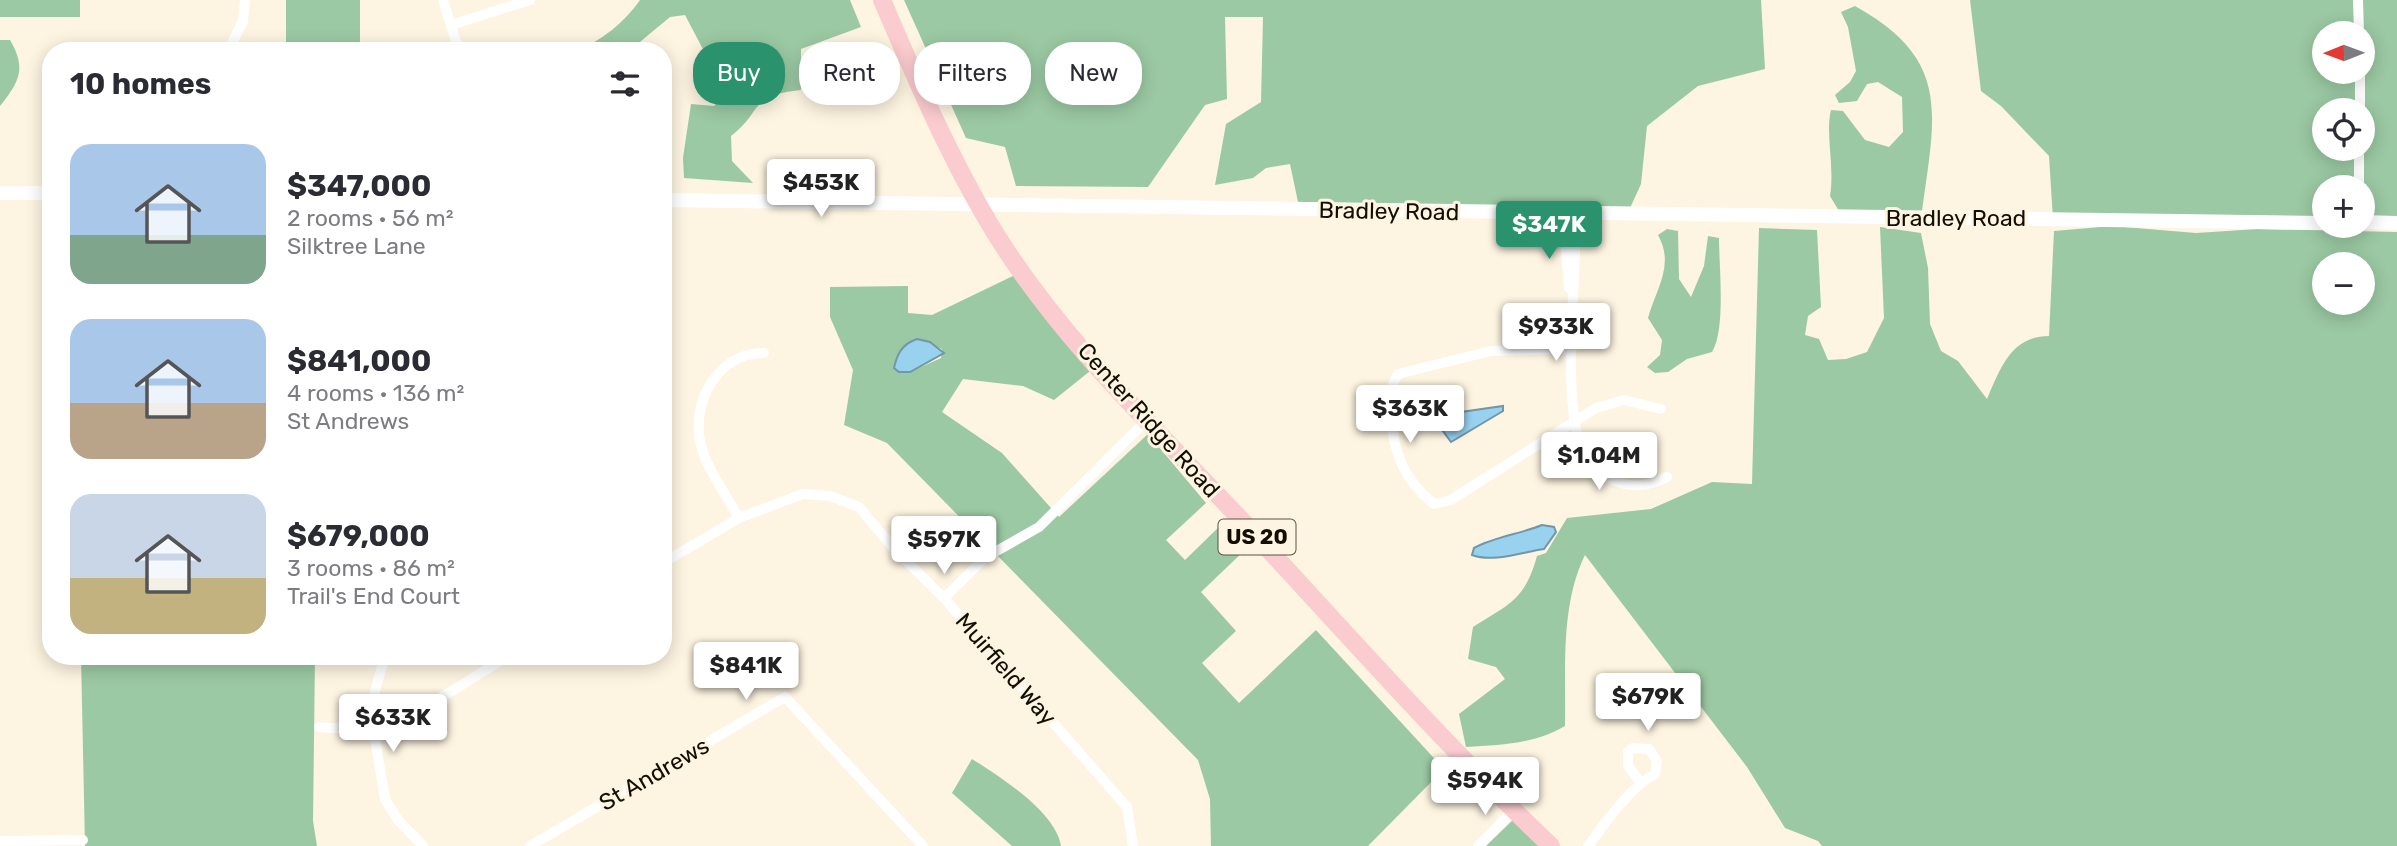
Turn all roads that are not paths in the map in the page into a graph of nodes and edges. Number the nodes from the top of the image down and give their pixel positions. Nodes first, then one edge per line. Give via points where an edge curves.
1 (245, 0) edge
2 (443, 0) edge
3 (530, 0) edge
4 (882, 0) edge
5 (2358, 0) edge
6 (2359, 21) edge
7 (451, 25) junction
8 (232, 42) edge
9 (456, 42) edge
10 (0, 192) edge
11 (42, 193) edge
12 (672, 200) edge
13 (979, 204) junction
14 (1569, 214) junction
15 (2375, 222) edge
16 (2397, 222) edge
17 (2312, 223) edge
18 (1572, 349) junction
19 (764, 353) dead end
20 (1661, 409) dead end
21 (1147, 420) junction
22 (1574, 420) junction
23 (1667, 477) dead end
24 (739, 518) junction
25 (672, 558) edge
26 (944, 598) junction
27 (382, 665) edge
28 (493, 665) edge
29 (373, 726) junction
30 (319, 727) dead end
31 (1640, 782) dead end
32 (1514, 810) junction
33 (83, 840) dead end
34 (0, 841) edge
35 (423, 846) edge
36 (530, 846) edge
37 (923, 846) edge
38 (1133, 846) edge
39 (1478, 846) edge
40 (1550, 846) edge
41 (1588, 846) edge

1 - 8 street via 243,21
2 - 7 street
3 - 7 street
4 - 13 main road, Center Ridge Road / US 20
5 - 6 street
7 - 9 street
10 - 11 street
12 - 13 street, Bradley Road
13 - 14 street, Bradley Road
13 - 21 main road, Center Ridge Road / US 20 via 1053,314
14 - 17 street, Bradley Road
14 - 18 street via 1564,253
15 - 16 street
18 - 22 street
18 - 22 street via 1491,351 1398,374 1389,392 1393,441 1404,473 1434,504
19 - 24 street via 745,353 717,373 700,402 701,446
20 - 22 street via 1624,400
21 - 26 street via 1039,527 986,556
21 - 32 main road, Center Ridge Road / US 20
22 - 23 street via 1602,477 1642,486
24 - 25 street, Muirfield Way
24 - 26 street, Muirfield Way via 803,494 830,496 859,507
26 - 38 street, Muirfield Way via 1127,807
27 - 29 street
28 - 29 street via 426,705
29 - 30 street
29 - 35 street via 385,799
31 - 41 street
32 - 39 street
32 - 40 main road, Center Ridge Road / US 20
33 - 34 street
36 - 37 street, St Andrews via 785,697

